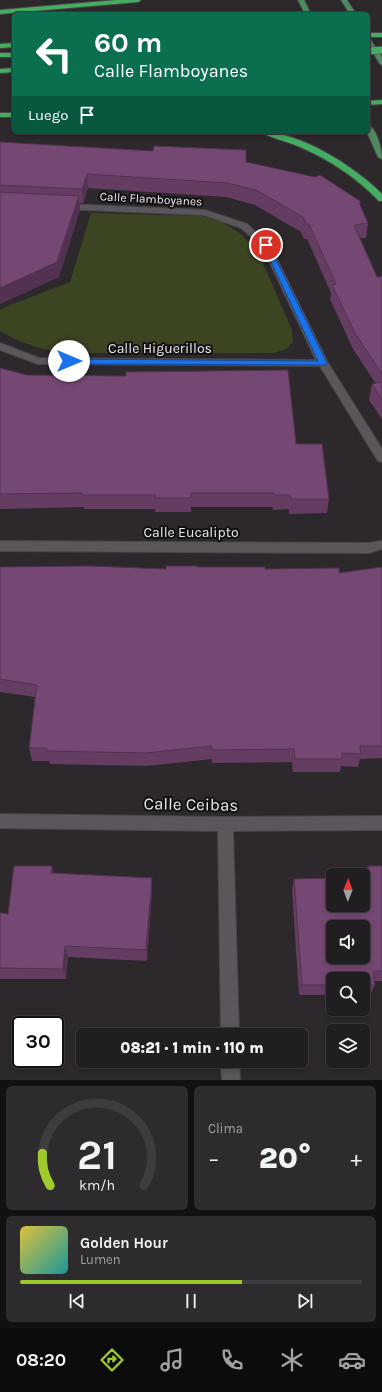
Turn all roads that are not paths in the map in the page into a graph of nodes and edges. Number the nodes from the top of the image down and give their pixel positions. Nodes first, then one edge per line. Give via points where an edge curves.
1 (122, 0) edge
2 (138, 0) edge
3 (300, 0) edge
4 (344, 0) edge
5 (115, 2) junction
6 (0, 12) edge
7 (307, 12) edge
8 (352, 12) edge
9 (382, 34) edge
10 (370, 35) edge
11 (370, 41) edge
12 (382, 42) edge
13 (370, 44) edge
14 (12, 45) edge
15 (0, 46) edge
16 (382, 50) edge
17 (370, 51) edge
18 (0, 55) edge
19 (12, 55) edge
20 (12, 61) edge
21 (0, 62) edge
22 (382, 63) edge
23 (12, 70) edge
24 (0, 71) edge
25 (382, 102) edge
26 (370, 103) edge
27 (0, 115) edge
28 (12, 115) edge
29 (370, 130) edge
30 (272, 134) edge
31 (382, 157) edge
32 (382, 199) edge
33 (55, 206) edge
34 (0, 346) edge
35 (323, 363) junction
36 (382, 458) edge
37 (382, 544) edge
38 (0, 546) edge
39 (0, 821) edge
40 (382, 823) edge
41 (225, 824) junction
42 (230, 1028) edge
43 (230, 1068) edge
44 (230, 1080) edge

1 - 5 highway
2 - 5 highway
3 - 7 main road
4 - 8 main road
5 - 6 highway
9 - 10 highway
11 - 12 highway
13 - 22 main road
14 - 15 highway
16 - 17 highway, bridge
18 - 19 highway
20 - 21 highway
23 - 24 highway
25 - 26 highway
27 - 28 highway
29 - 31 main road
30 - 32 highway via 330,158 358,176
33 - 35 street, Calle Flamboyanes via 205,213 244,226 266,245
34 - 35 street, Calle Higuerillos via 38,361
35 - 36 street, Calle Flamboyanes
37 - 38 street, Calle Eucalipto via 369,548
39 - 41 street, Calle Ceibas
40 - 41 street, Calle Ceibas
41 - 42 street
43 - 44 street

